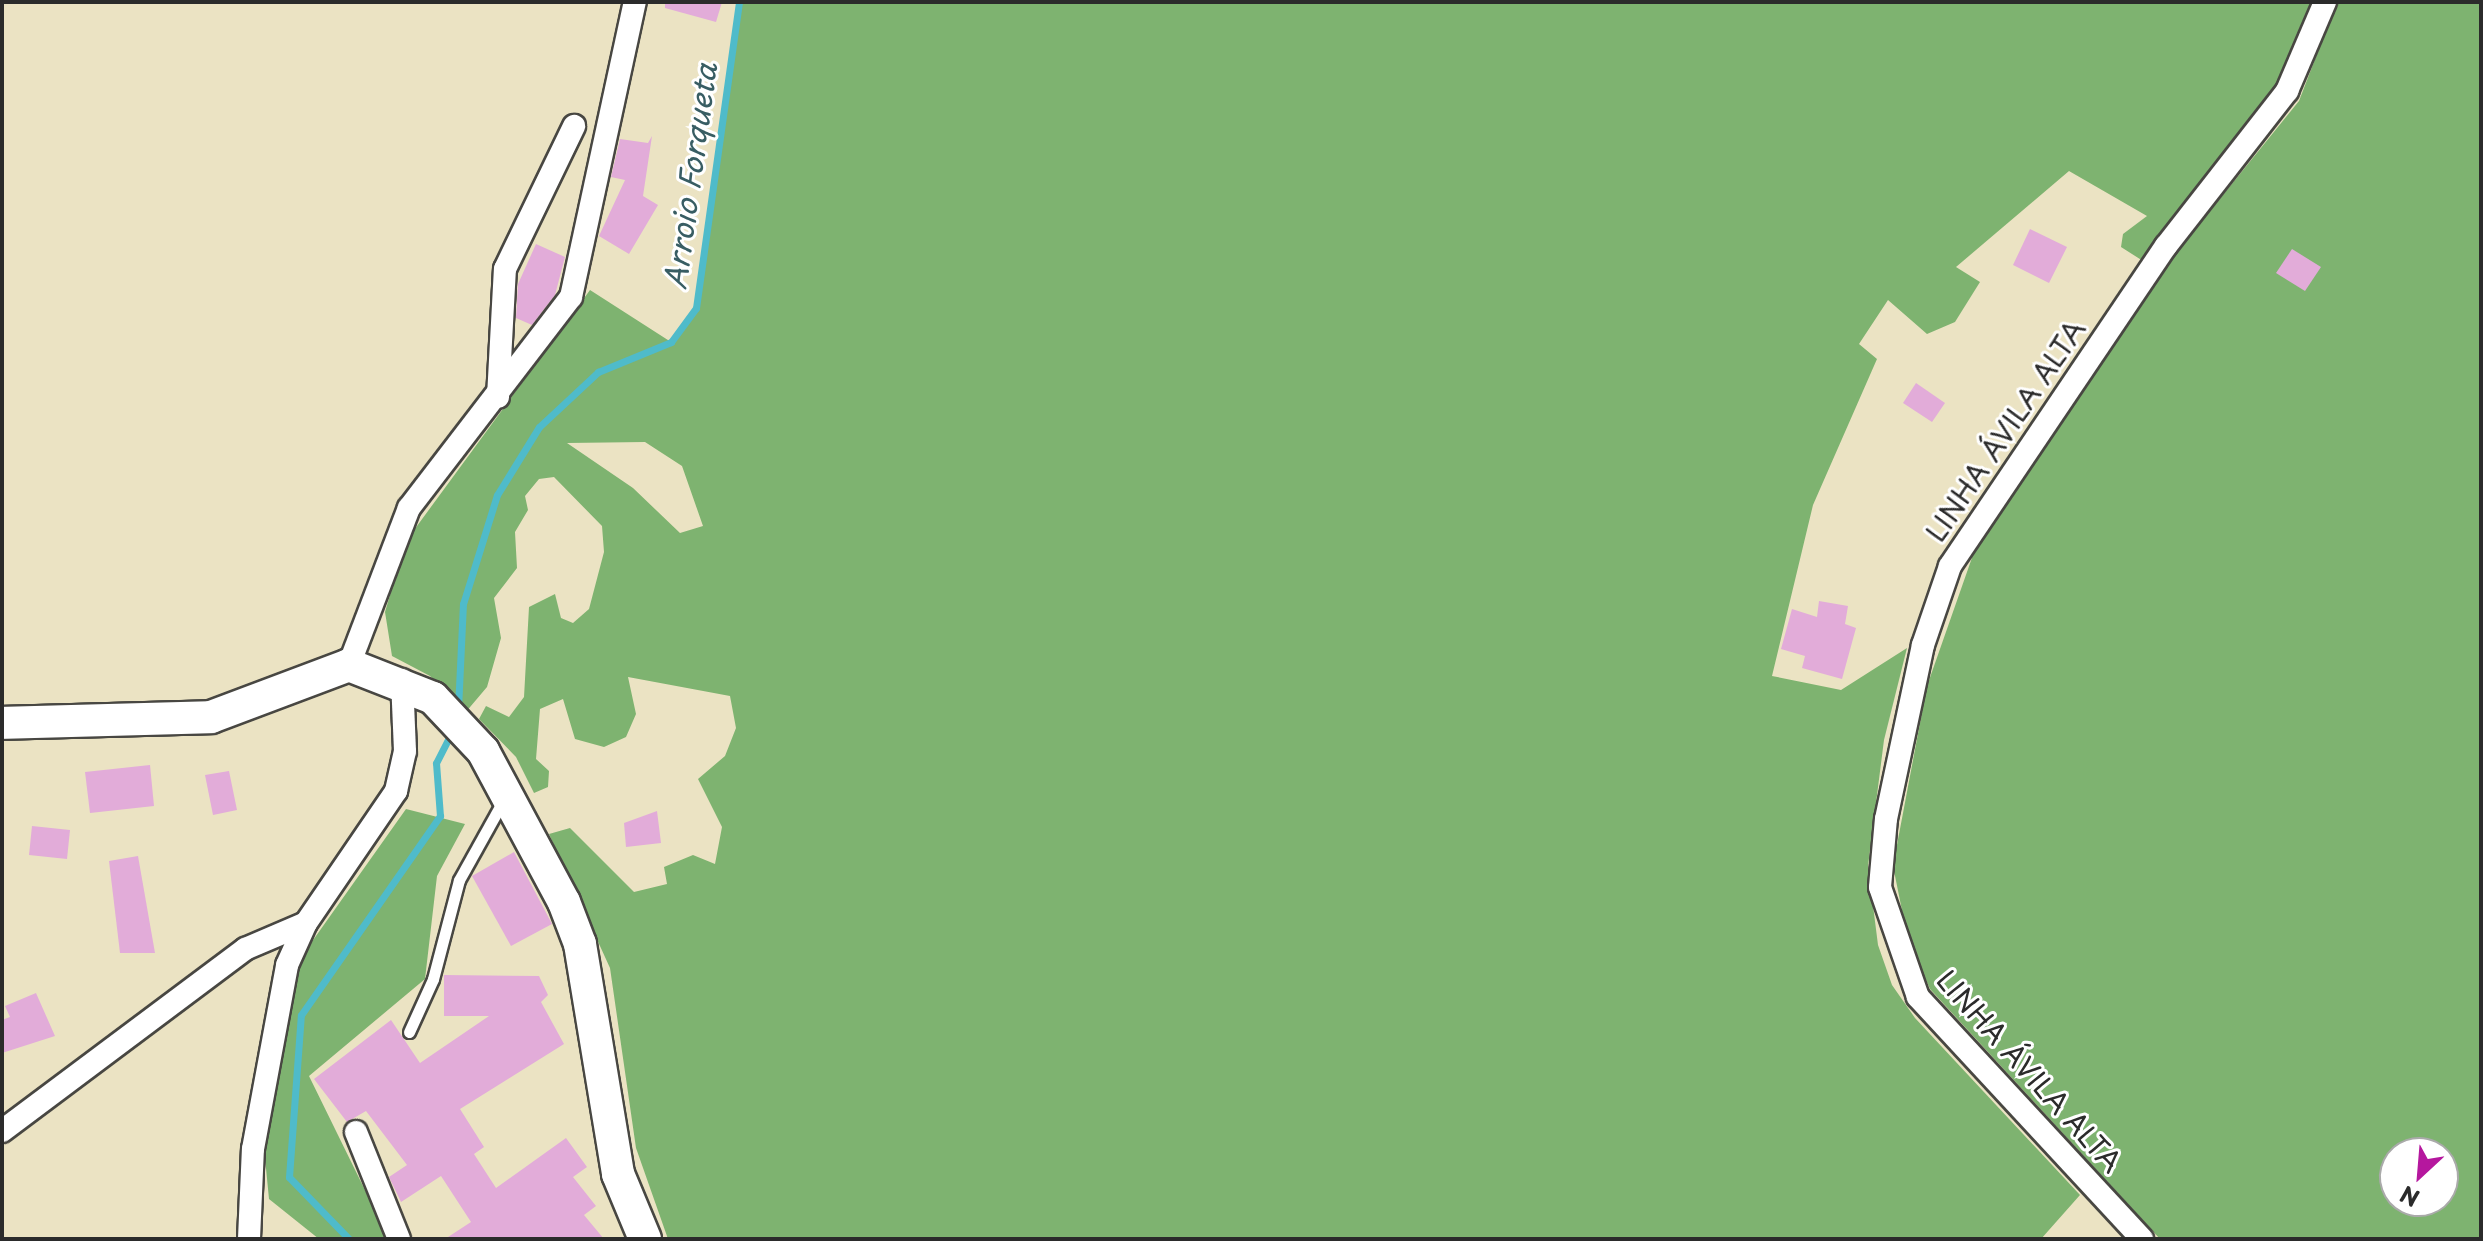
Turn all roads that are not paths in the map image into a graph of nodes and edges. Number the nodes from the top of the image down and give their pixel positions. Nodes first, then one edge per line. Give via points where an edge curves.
1 (635, 2) edge
2 (2325, 2) edge
3 (574, 126) dead end
4 (498, 397) junction
5 (349, 665) junction
6 (402, 680) junction
7 (2, 723) edge
8 (508, 793) junction
9 (306, 923) junction
10 (409, 1032) dead end
11 (2, 1131) edge
12 (356, 1132) dead end
13 (249, 1239) edge
14 (399, 1239) edge
15 (645, 1239) edge
16 (2142, 1239) edge

1 - 4 street via 571,297
2 - 16 street, LINHA ÁVILA ALTA via 2305,57 2266,124 2166,246 1962,544 1923,645 1886,819 1880,887 1918,997
3 - 4 street via 505,269
4 - 5 street via 409,508
5 - 6 street
5 - 7 street via 211,717
6 - 8 street via 433,698 483,751
6 - 9 street via 405,751 396,791
8 - 10 lane via 459,880 433,979
8 - 15 street via 580,944 618,1174
9 - 11 street via 245,949
9 - 13 street via 287,965 253,1149
12 - 14 street

